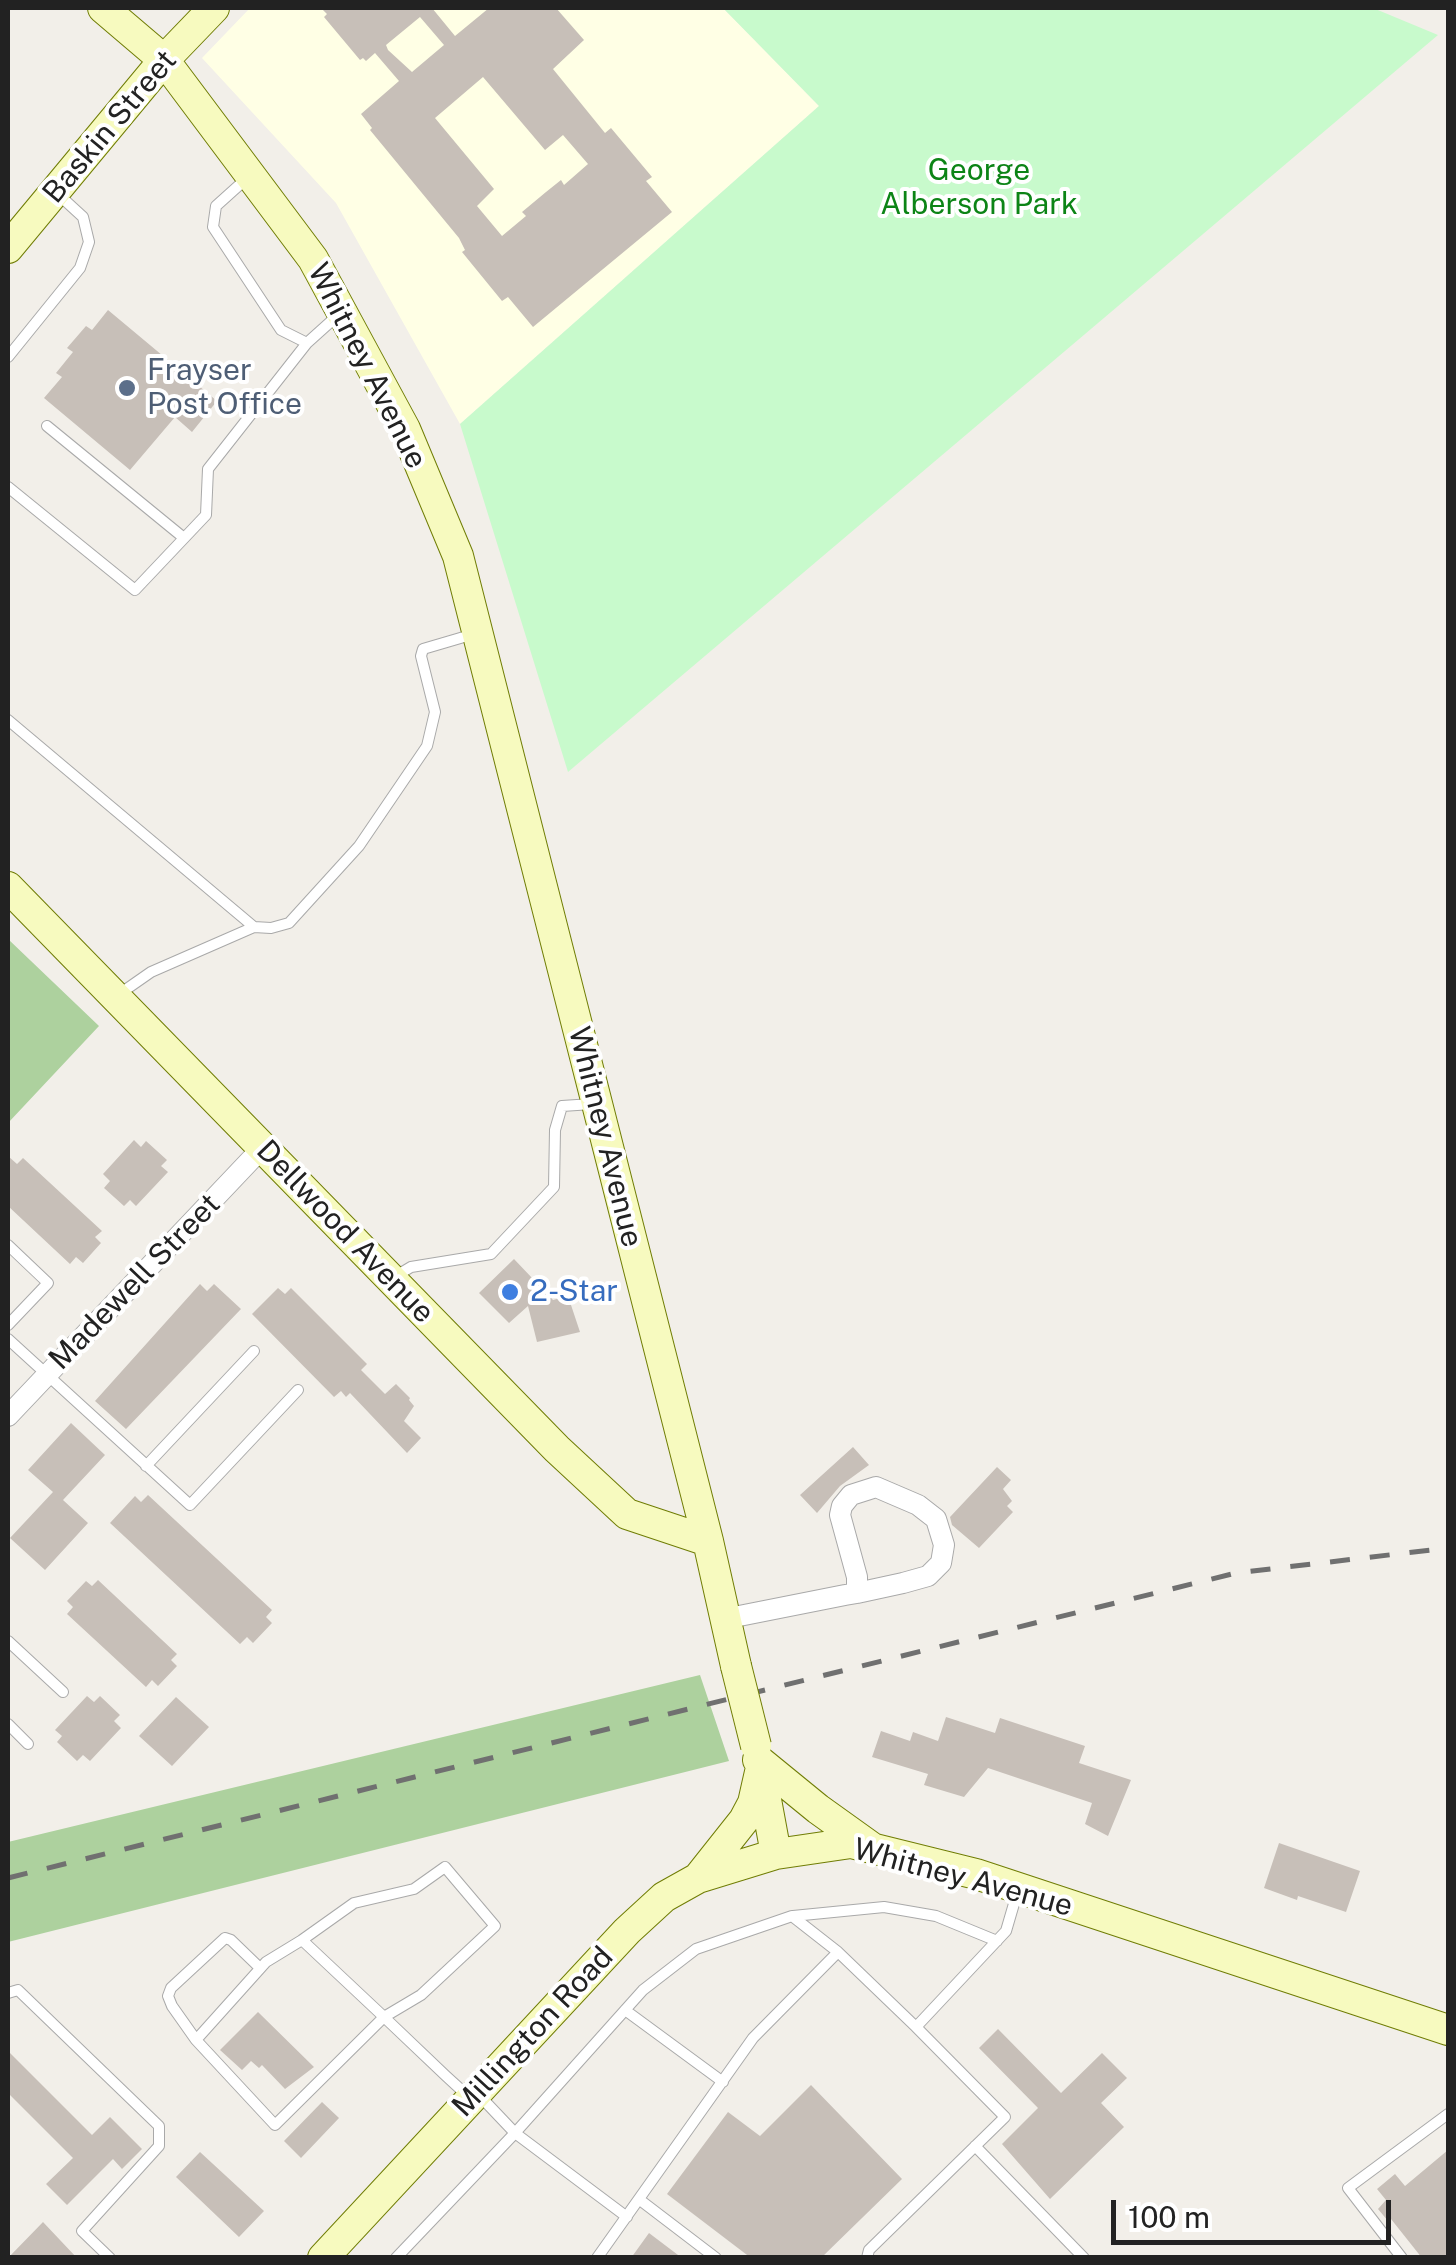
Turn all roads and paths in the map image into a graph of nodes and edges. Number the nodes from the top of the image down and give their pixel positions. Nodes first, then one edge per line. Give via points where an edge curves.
1 (103, 8) edge
2 (214, 8) edge
3 (164, 60) junction
4 (250, 175) junction
5 (55, 192) junction
6 (8, 248) edge
7 (342, 312) junction
8 (306, 343) junction
9 (8, 357) edge
10 (48, 426) dead end
11 (8, 487) edge
12 (184, 538) junction
13 (478, 633) junction
14 (8, 720) edge
15 (8, 886) edge
16 (254, 928) junction
17 (117, 995) junction
18 (597, 1103) junction
19 (262, 1148) junction
20 (8, 1245) edge
21 (391, 1279) junction
22 (8, 1325) edge
23 (8, 1339) edge
24 (254, 1351) dead end
25 (46, 1376) junction
26 (298, 1390) dead end
27 (8, 1416) edge
28 (146, 1466) junction
29 (708, 1541) junction
30 (857, 1592) junction
31 (724, 1618) junction
32 (8, 1641) edge
33 (64, 1692) dead end
34 (8, 1724) edge
35 (28, 1744) dead end
36 (758, 1759) junction
37 (874, 1849) junction
38 (776, 1854) junction
39 (698, 1878) junction
40 (1018, 1888) junction
41 (792, 1916) junction
42 (302, 1940) junction
43 (997, 1941) junction
44 (838, 1952) junction
45 (260, 1968) junction
46 (8, 1992) edge
47 (625, 2010) junction
48 (384, 2017) junction
49 (916, 2028) junction
50 (1448, 2030) edge
51 (196, 2040) junction
52 (722, 2082) junction
53 (473, 2096) junction
54 (1448, 2114) edge
55 (515, 2132) junction
56 (975, 2146) junction
57 (640, 2200) junction
58 (627, 2217) junction
59 (110, 2258) edge
60 (323, 2258) edge
61 (396, 2258) edge
62 (597, 2258) edge
63 (716, 2258) edge
64 (866, 2258) edge
65 (1084, 2258) edge
66 (1402, 2258) edge

1 - 3 main road, Whitney Avenue
2 - 3 main road, Baskin Street
3 - 4 main road, Whitney Avenue
3 - 5 main road, Baskin Street
4 - 7 main road, Whitney Avenue via 312,258
4 - 8 lane via 216,206 213,227 282,330
5 - 6 main road, Baskin Street
5 - 9 lane via 83,217 89,242 80,268
7 - 8 lane
7 - 13 main road, Whitney Avenue via 406,429 458,556
8 - 12 lane via 208,470 206,514
10 - 12 lane
11 - 12 lane via 134,590
13 - 16 lane via 423,649 435,712 427,746 359,846 289,923
13 - 18 main road, Whitney Avenue
14 - 16 lane
15 - 17 main road, Dellwood Avenue
16 - 17 lane via 151,972
17 - 19 main road, Dellwood Avenue
18 - 21 lane via 562,1106 554,1187 491,1254 411,1267
18 - 29 main road, Whitney Avenue
19 - 21 main road, Dellwood Avenue
19 - 25 street, Madewell Street
20 - 22 lane via 48,1283
21 - 29 main road, Dellwood Avenue via 627,1514
23 - 25 lane
24 - 28 lane
25 - 27 street, Madewell Street
25 - 28 lane
26 - 28 lane via 190,1506
29 - 31 main road, Whitney Avenue
30 - 30 street via 928,1576 940,1562 942,1530 918,1504 876,1487 842,1506
30 - 31 street
31 - 36 main road, Whitney Avenue, bridge
32 - 33 lane
34 - 35 lane
36 - 37 main road
36 - 38 main road, Whitney Avenue
36 - 39 main road via 753,1803
37 - 38 main road, Whitney Avenue via 851,1843
37 - 40 main road, Whitney Avenue
38 - 39 main road, Millington Road
39 - 53 main road, Millington Road via 627,1931
40 - 43 lane
40 - 50 main road, Whitney Avenue
41 - 43 lane via 884,1907 936,1916
41 - 44 lane
41 - 47 lane via 696,1949
42 - 45 lane
42 - 48 lane
42 - 48 lane via 354,1904 414,1889 445,1867 495,1926 421,1995
43 - 49 lane
44 - 49 lane
44 - 52 lane via 754,2038
45 - 51 lane
45 - 51 lane via 225,1938 171,1988 172,2006
46 - 59 lane via 18,1990 159,2126 159,2146 82,2231
47 - 52 lane
47 - 55 lane
48 - 51 lane via 275,2125
48 - 53 lane
49 - 56 lane via 1005,2117
52 - 57 lane
53 - 55 lane
53 - 60 main road, Millington Road
54 - 66 lane via 1348,2188
55 - 58 lane
55 - 61 lane
56 - 64 lane
56 - 65 lane
57 - 58 lane
57 - 63 lane
58 - 62 lane

